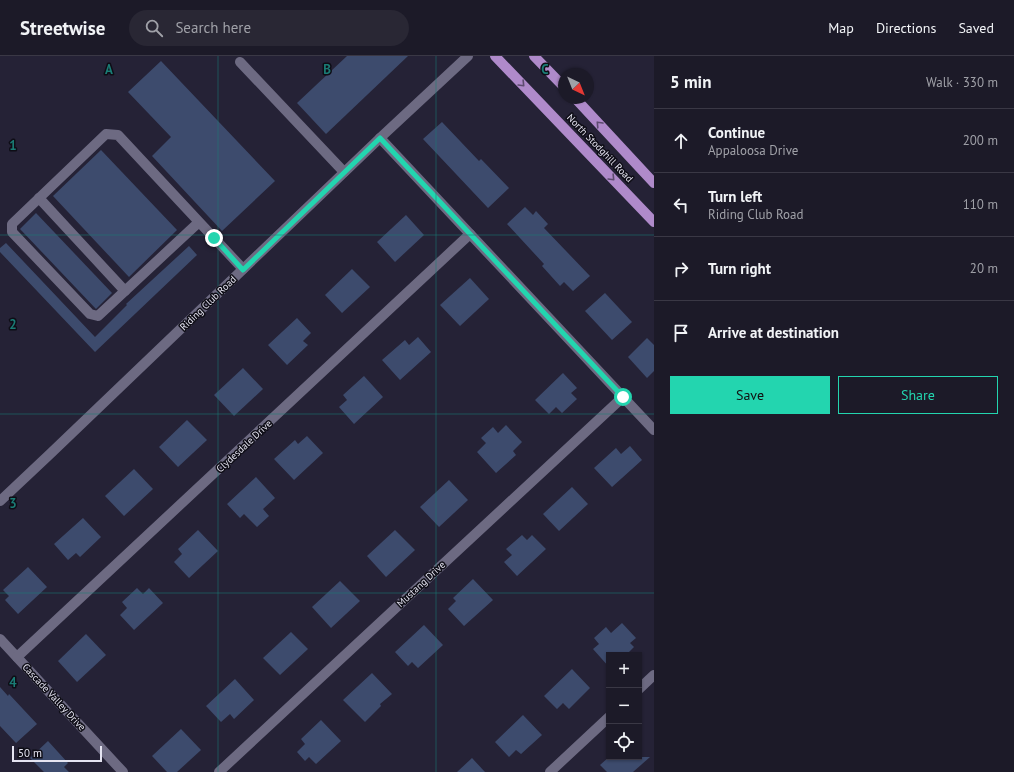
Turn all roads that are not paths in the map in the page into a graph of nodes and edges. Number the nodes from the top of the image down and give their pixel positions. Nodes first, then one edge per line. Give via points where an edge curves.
1 (468, 56) edge
2 (495, 56) edge
3 (534, 56) edge
4 (240, 62) dead end
5 (558, 81) edge
6 (581, 104) edge
7 (380, 138) junction
8 (344, 172) junction
9 (654, 183) edge
10 (39, 198) junction
11 (652, 217) edge
12 (199, 222) junction
13 (470, 234) junction
14 (243, 270) junction
15 (125, 291) junction
16 (623, 397) junction
17 (654, 430) edge
18 (0, 500) edge
19 (0, 639) edge
20 (17, 657) junction
21 (654, 675) edge
22 (640, 688) edge
23 (606, 720) edge
24 (124, 772) edge
25 (219, 772) edge
26 (550, 772) edge

1 - 7 street, Riding Club Road
2 -> 11 main road, North Stodghill Road
3 - 5 main road
4 - 8 street
9 -> 6 main road, North Stodghill Road
7 - 8 street, Riding Club Road
7 - 13 street
8 - 14 street, Riding Club Road
10 - 12 street via 106,134 118,135
10 - 15 street
10 - 15 street via 12,224 12,232 90,314 98,316
12 - 14 street
12 - 15 street
13 - 16 street
13 - 20 street, Clydesdale Drive
14 - 18 street, Riding Club Road
16 - 17 street
16 - 25 street, Mustang Drive
19 - 20 street, Cascade Valley Drive
20 - 24 street, Cascade Valley Drive
21 - 22 street
23 - 26 street

